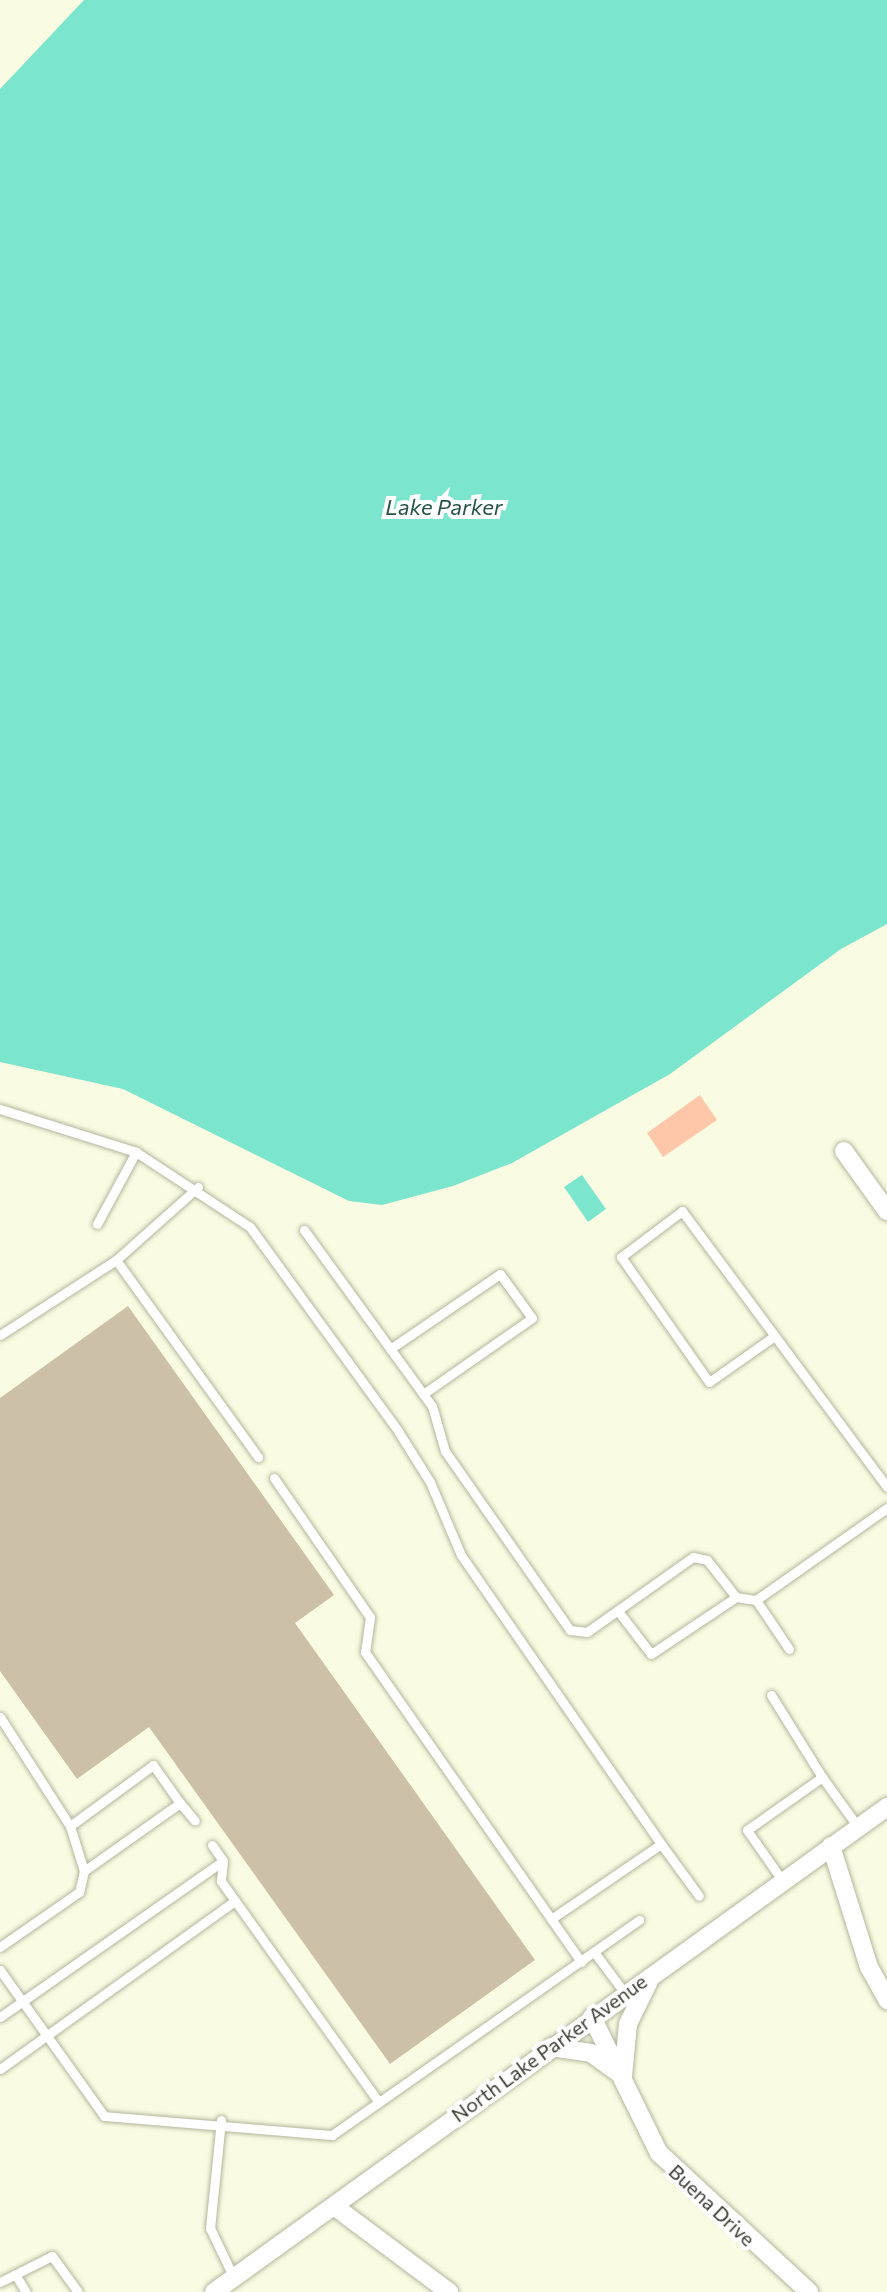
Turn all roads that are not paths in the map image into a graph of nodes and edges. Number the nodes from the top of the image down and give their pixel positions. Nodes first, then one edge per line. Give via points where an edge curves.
1 (0, 1109) edge
2 (844, 1151) dead end
3 (136, 1152) junction
4 (198, 1187) junction
5 (887, 1211) edge
6 (97, 1224) dead end
7 (304, 1230) dead end
8 (116, 1260) junction
9 (0, 1335) edge
10 (773, 1337) junction
11 (390, 1349) junction
12 (423, 1394) junction
13 (258, 1457) dead end
14 (274, 1478) dead end
15 (887, 1487) edge
16 (887, 1508) edge
17 (736, 1597) junction
18 (756, 1600) junction
19 (618, 1611) junction
20 (789, 1649) dead end
21 (771, 1695) dead end
22 (0, 1717) edge
23 (822, 1777) junction
24 (180, 1803) junction
25 (887, 1807) edge
26 (195, 1821) dead end
27 (70, 1826) junction
28 (858, 1827) junction
29 (661, 1844) junction
30 (212, 1845) dead end
31 (831, 1846) junction
32 (223, 1861) junction
33 (84, 1871) junction
34 (782, 1880) junction
35 (699, 1896) dead end
36 (235, 1901) junction
37 (551, 1919) junction
38 (639, 1920) dead end
39 (0, 1947) edge
40 (594, 1952) junction
41 (581, 1962) junction
42 (0, 1970) edge
43 (655, 1970) junction
44 (624, 1992) junction
45 (887, 2000) edge
46 (22, 2002) junction
47 (0, 2017) edge
48 (592, 2017) junction
49 (47, 2035) junction
50 (551, 2047) junction
51 (0, 2069) edge
52 (623, 2076) junction
53 (378, 2101) junction
54 (221, 2120) junction
55 (334, 2206) junction
56 (15, 2274) junction
57 (234, 2278) junction
58 (0, 2282) edge
59 (26, 2292) edge
60 (78, 2292) edge
61 (214, 2292) edge
62 (449, 2292) edge
63 (809, 2292) edge

1 - 3 lane
2 - 5 street
3 - 4 lane
3 - 6 lane
4 - 8 lane
4 - 29 lane via 250,1227 283,1266 430,1482 489,1599
7 - 11 lane
8 - 9 lane
8 - 13 lane
10 - 10 lane via 682,1211 621,1257 709,1382
10 - 15 lane
11 - 12 lane
11 - 12 lane via 500,1274 532,1318
12 - 19 lane via 445,1451 570,1630 587,1632
14 - 37 lane via 370,1617 365,1652
16 - 18 lane
17 - 18 lane
17 - 19 lane via 707,1560 693,1557
17 - 19 lane via 651,1654
18 - 20 lane
21 - 23 lane
22 - 27 lane
23 - 28 lane
23 - 34 lane via 747,1830
24 - 26 lane
24 - 27 lane via 153,1765
24 - 33 lane
25 - 28 street, North Lake Parker Avenue
27 - 33 lane
28 - 31 street, North Lake Parker Avenue
29 - 35 lane
29 - 37 lane
30 - 32 lane
31 - 34 street, North Lake Parker Avenue
31 - 45 street via 869,1967
32 - 36 lane via 221,1881
32 - 46 lane
33 - 39 lane via 79,1892
34 - 43 street, North Lake Parker Avenue
36 - 49 lane
36 - 53 lane
37 - 41 lane
38 - 40 lane
40 - 41 lane
40 - 44 lane
41 - 53 lane
42 - 46 lane
43 - 44 street, North Lake Parker Avenue
43 - 52 street via 628,2024
44 - 48 street, North Lake Parker Avenue
46 - 47 lane
46 - 49 lane
48 - 50 street, North Lake Parker Avenue
48 - 52 street, Buena Drive
49 - 51 lane
49 - 54 lane via 104,2116
50 - 52 street via 591,2053
50 - 55 street, North Lake Parker Avenue
52 - 63 street, Buena Drive via 639,2121 680,2177
53 - 54 lane via 332,2135
54 - 57 lane via 210,2228
55 - 57 street, North Lake Parker Avenue
55 - 62 street
56 - 58 lane
56 - 59 lane
56 - 60 lane via 52,2256
57 - 61 street, North Lake Parker Avenue

